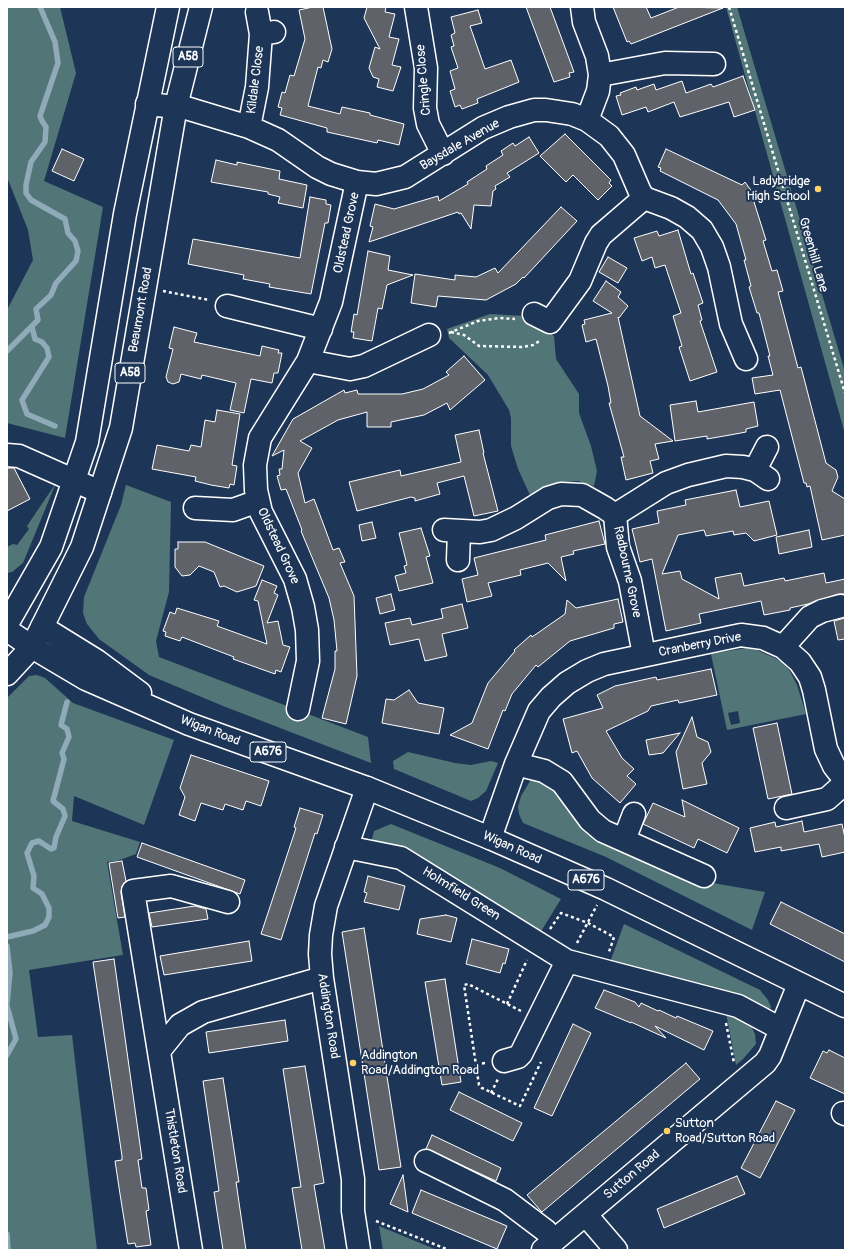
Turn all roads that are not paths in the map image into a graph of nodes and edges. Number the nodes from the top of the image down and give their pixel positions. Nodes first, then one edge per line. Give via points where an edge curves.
1 (168, 7) edge
2 (201, 7) edge
3 (582, 7) edge
4 (257, 12) dead end
5 (422, 19) edge
6 (714, 64) dead end
7 (600, 76) junction
8 (161, 105) junction
9 (587, 120) junction
10 (249, 127) junction
11 (443, 154) junction
12 (357, 182) junction
13 (644, 198) junction
14 (227, 306) road end
15 (542, 318) road end
16 (320, 328) junction
17 (429, 335) road end
18 (746, 359) dead end
19 (308, 361) junction
20 (767, 447) dead end
21 (7, 455) edge
22 (74, 480) junction
23 (100, 492) junction
24 (258, 502) junction
25 (195, 508) dead end
26 (615, 515) junction
27 (458, 560) dead end
28 (841, 606) dead end
29 (10, 613) edge
30 (42, 627) junction
31 (7, 630) edge
32 (32, 647) junction
33 (783, 647) junction
34 (644, 655) junction
35 (7, 674) edge
36 (298, 709) dead end
37 (169, 715) junction
38 (516, 764) junction
39 (845, 780) edge
40 (845, 783) edge
41 (367, 788) junction
42 (786, 808) dead end
43 (634, 814) dead end
44 (490, 838) junction
45 (624, 840) junction
46 (346, 847) junction
47 (704, 876) dead end
48 (228, 902) dead end
49 (568, 961) junction
50 (322, 978) junction
51 (799, 984) junction
52 (845, 1006) edge
53 (781, 1030) junction
54 (159, 1051) junction
55 (504, 1061) dead end
56 (426, 1161) dead end
57 (586, 1215) junction
58 (548, 1246) edge
59 (191, 1250) edge
60 (359, 1250) edge
61 (616, 1250) edge

1 - 8 main road, Beaumont Road / A58
2 - 8 main road, Beaumont Road / A58
3 - 7 main road via 584,22 597,56
4 - 10 main road, Kildale Close via 268,33
5 - 11 main road, Cringle Close via 426,113 428,124
6 - 7 main road via 690,55
7 - 9 main road via 598,91
8 - 10 main road, Baysdale Avenue
8 - 22 main road, Beaumont Road / A58 via 125,214 87,442
8 - 23 main road, Beaumont Road / A58 via 145,288 121,428
9 - 11 main road, Baysdale Avenue via 572,114 546,110 522,113 483,128
9 - 13 main road, Baysdale Avenue via 610,136 624,155
10 - 12 main road, Baysdale Avenue via 290,146 317,167
11 - 12 main road, Baysdale Avenue via 405,177 390,182
12 - 16 main road, Oldstead Grove via 338,276
13 - 15 main road via 601,235 580,281
13 - 18 main road via 671,208 702,230 712,246 719,267 728,336
14 - 16 main road via 255,321
16 - 19 main road, Oldstead Grove
17 - 19 main road via 403,357 350,369
19 - 24 main road, Oldstead Grove via 260,438 255,465
20 - 26 main road via 762,474 743,467 726,466 688,475 666,483
21 - 22 main road via 18,456
22 - 23 main road
22 - 29 main road, Beaumont Road / A58 via 48,553
23 - 30 main road, Beaumont Road / A58 via 82,547
24 - 25 main road, Oldstead Grove via 219,518
24 - 36 main road, Oldstead Grove via 295,579 304,607 308,661
26 - 27 main road, Radbourne Grove via 582,495 561,494 548,498 501,527 480,532 452,530
26 - 34 main road, Radbourne Grove via 618,547 630,581
28 - 33 main road via 810,617
29 - 30 main road, Wigan Road / A58
30 - 32 main road, Beaumont Road / A58
30 - 37 main road, Wigan Road / A676 via 98,662
31 - 32 main road, Wigan Road
32 - 35 main road, Beaumont Road
32 - 37 main road, Wigan Road / A676 via 86,679
33 - 34 main road, Cranberry Drive via 763,638 741,635
33 - 39 main road, Cranberry Drive via 800,662 810,677 826,749 834,766
34 - 38 main road, Cranberry Drive via 592,668 556,692 539,711
37 - 41 main road, Wigan Road / A676
38 - 44 main road, Cranberry Drive
38 - 45 main road via 544,771 562,782 596,826
40 - 42 main road via 815,811
41 - 44 main road, Wigan Road / A676
41 - 46 main road, Addington Road
43 - 45 main road
44 - 51 main road, Wigan Road / A676 via 606,889
45 - 47 main road
46 - 49 main road, Holmfield Green via 401,858
46 - 50 main road, Addington Road via 323,920 320,954
48 - 54 main road, Thistleton Road via 172,886 133,891
49 - 53 main road, Holmfield Green via 738,1006
49 - 55 main road via 522,1054
50 - 54 main road via 203,1012 180,1025
50 - 60 main road, Addington Road via 353,1179 353,1211
51 - 52 main road, Wigan Road / A676
51 - 53 main road, Sutton Road
53 - 57 main road, Sutton Road via 765,1063
54 - 59 main road, Thistleton Road
56 - 58 main road via 505,1200 546,1231
57 - 58 main road, Sutton Road
57 - 61 main road

